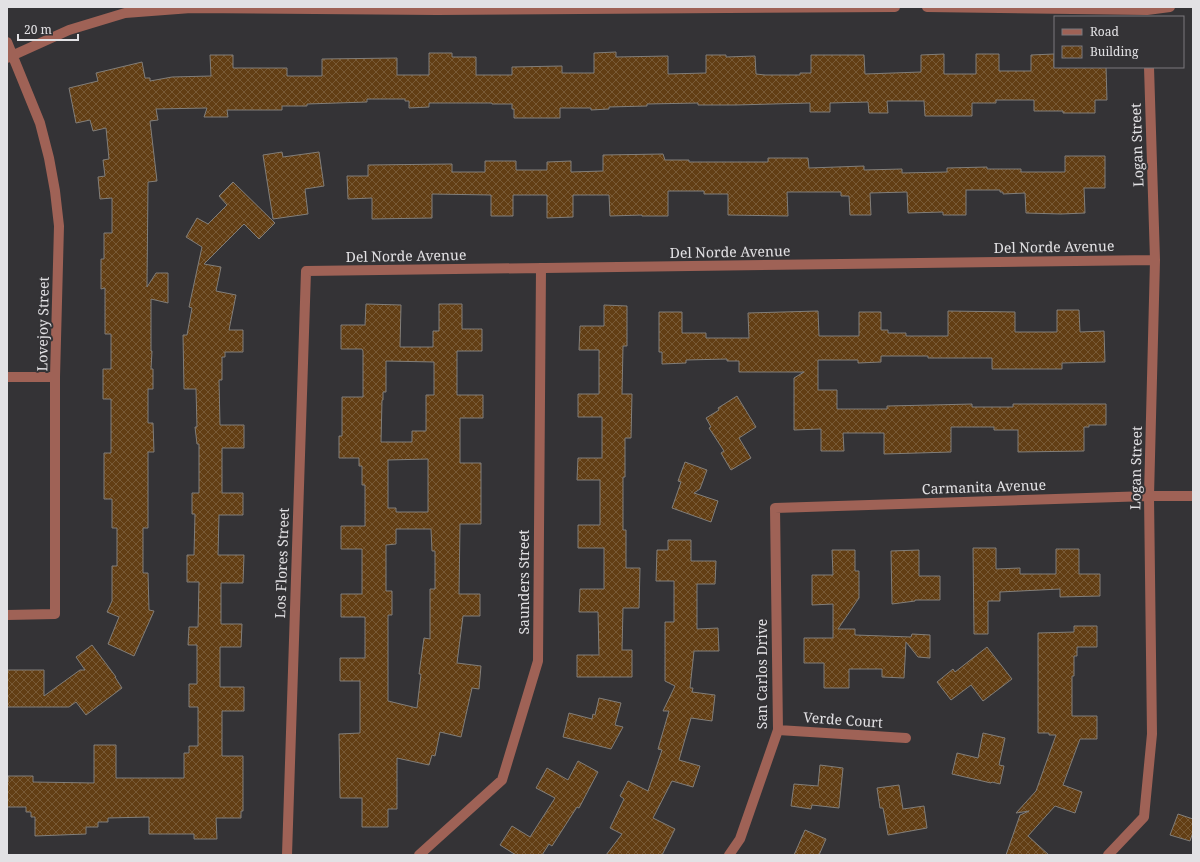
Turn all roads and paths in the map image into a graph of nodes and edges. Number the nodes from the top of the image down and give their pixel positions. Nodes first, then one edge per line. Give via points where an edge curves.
1 (191, 7) edge
2 (895, 7) edge
3 (927, 7) edge
4 (1170, 7) edge
5 (674, 8) edge
6 (437, 9) edge
7 (1147, 11) edge
8 (7, 42) edge
9 (10, 57) edge
10 (1149, 68) edge
11 (1155, 260) junction
12 (541, 268) junction
13 (306, 271) joint
14 (7, 377) edge
15 (56, 377) junction
16 (1149, 496) junction
17 (1193, 496) edge
18 (775, 508) joint
19 (7, 615) edge
20 (778, 730) junction
21 (906, 738) dead end
22 (287, 855) edge
23 (419, 855) edge
24 (729, 855) edge
25 (1108, 855) edge

1 - 6 street
1 - 9 street via 125,14 69,30
2 - 5 street
3 - 7 street
4 - 7 street
5 - 6 street
8 - 9 street, Lovejoy Street
9 - 15 street, Lovejoy Street via 40,123 55,191 58,226
10 - 11 street, Logan Street
11 - 12 street, Del Norde Avenue
11 - 16 street, Logan Street
12 - 13 street, Del Norde Avenue
12 - 23 street, Saunders Street via 538,661 502,780
13 - 22 street, Los Flores Street
14 - 15 street
15 - 19 street, Lovejoy Street via 56,614
16 - 17 street, Carmanita Avenue
16 - 18 street, Carmanita Avenue
16 - 25 street, Logan Street via 1152,734 1144,817
18 - 20 street, San Carlos Drive
20 - 21 street, Verde Court
20 - 24 street, San Carlos Drive via 740,839

